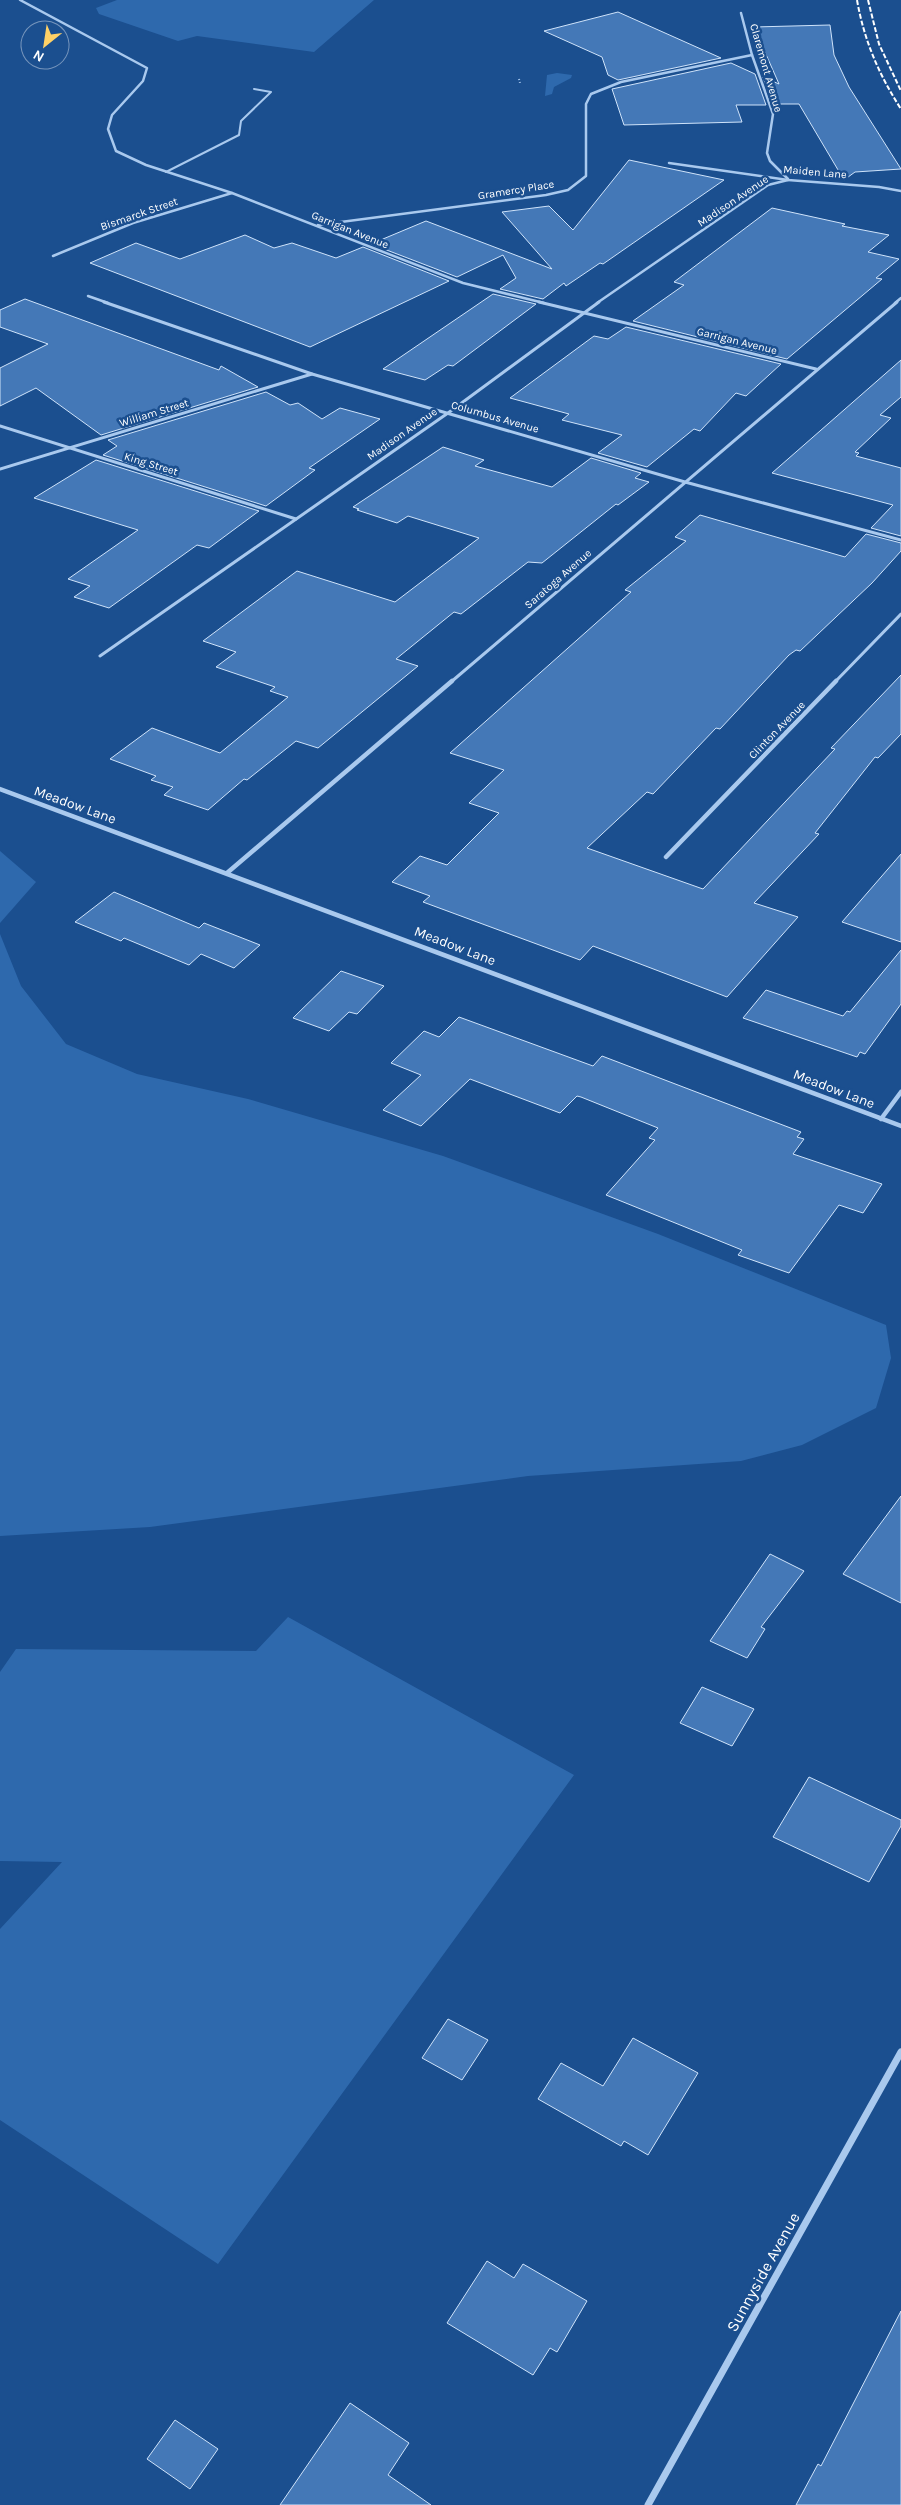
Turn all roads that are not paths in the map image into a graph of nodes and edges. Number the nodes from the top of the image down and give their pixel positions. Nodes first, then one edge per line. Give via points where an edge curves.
1 (20, 0) edge
2 (741, 13) dead end
3 (752, 55) junction
4 (254, 88) dead end
5 (668, 162) dead end
6 (166, 172) junction
7 (788, 180) junction
8 (901, 191) edge
9 (232, 193) junction
10 (316, 226) junction
11 (53, 256) dead end
12 (88, 296) dead end
13 (901, 298) edge
14 (582, 313) junction
15 (816, 369) junction
16 (312, 374) junction
17 (448, 413) junction
18 (0, 426) edge
19 (69, 448) junction
20 (0, 469) edge
21 (684, 482) junction
22 (296, 518) junction
23 (901, 540) edge
24 (901, 614) edge
25 (100, 656) dead end
26 (0, 789) edge
27 (666, 857) dead end
28 (227, 873) junction
29 (901, 1092) edge
30 (881, 1119) junction
31 (901, 1126) edge
32 (901, 2052) edge
33 (648, 2505) edge

1 - 6 street, Garrigan Avenue via 147,68 143,80 112,115 108,129 116,151
2 - 3 street, Claremont Avenue
3 - 7 street, Claremont Avenue via 773,114 767,153 770,161
3 - 10 street, Gramercy Place via 621,82 592,94 586,104 586,176 568,190
4 - 6 lane via 271,92 241,121 239,134
5 - 7 street, Maiden Lane
6 - 9 street, Garrigan Avenue
7 - 8 street, Maiden Lane
7 - 14 street, Madison Avenue via 768,185
9 - 10 street, Garrigan Avenue
9 - 11 street, Bismarck Street via 133,223
10 - 14 street, Garrigan Avenue via 463,284
12 - 16 street, Columbus Avenue
13 - 15 street, Saratoga Avenue
14 - 15 street, Garrigan Avenue
14 - 17 street, Madison Avenue
15 - 21 street, Saratoga Avenue
16 - 17 street, Columbus Avenue
16 - 19 street, William Street
17 - 21 street, Columbus Avenue
17 - 22 street, Madison Avenue
18 - 19 street, King Street
19 - 20 street, William Street
19 - 22 street, King Street
21 - 23 street, Columbus Avenue
21 - 28 street, Saratoga Avenue
22 - 25 street, Madison Avenue
24 - 27 street, Clinton Avenue
26 - 28 street, Meadow Lane
28 - 30 street, Meadow Lane
29 - 30 street
30 - 31 street, Meadow Lane
32 - 33 street, Sunnyside Avenue

